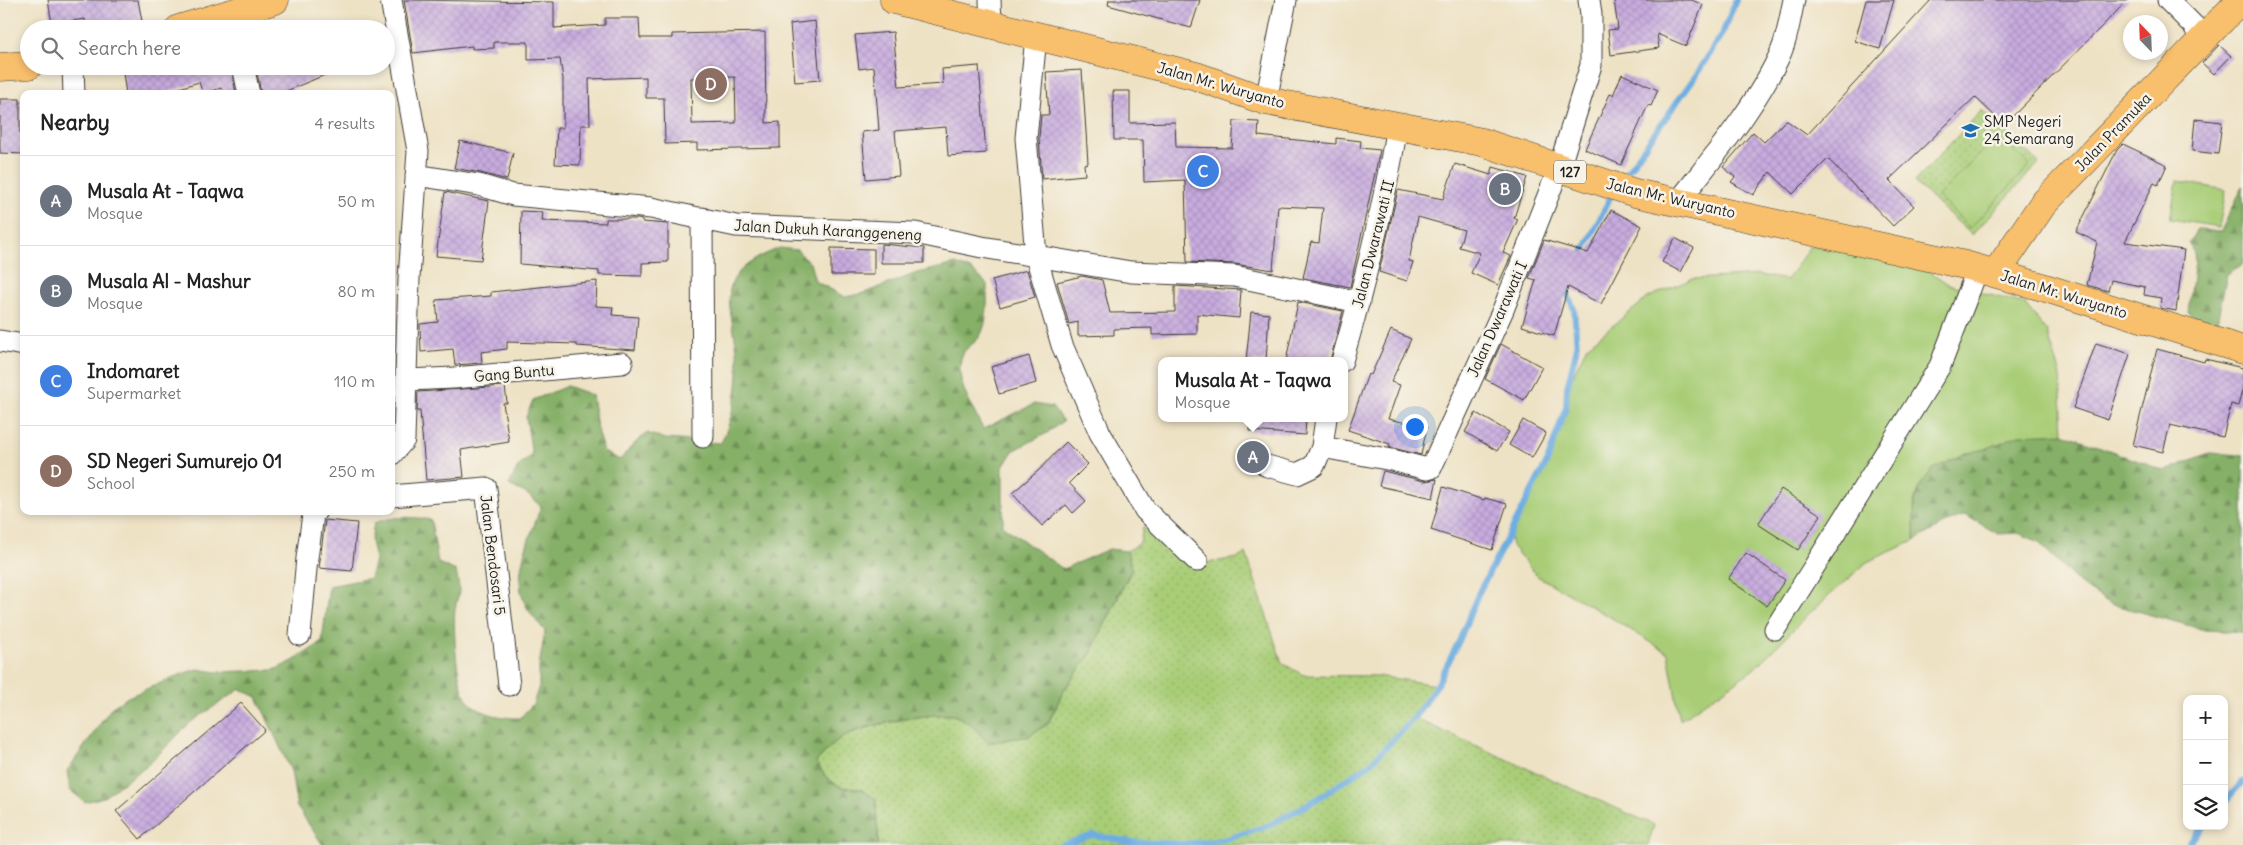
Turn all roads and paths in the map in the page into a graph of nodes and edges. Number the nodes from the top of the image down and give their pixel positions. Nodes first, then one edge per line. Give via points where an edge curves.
1 (275, 0) edge
2 (391, 0) edge
3 (894, 0) edge
4 (1286, 0) edge
5 (1589, 0) edge
6 (1794, 0) edge
7 (2168, 0) edge
8 (2241, 0) edge
9 (991, 12) edge
10 (236, 20) edge
11 (395, 20) edge
12 (395, 22) edge
13 (1036, 37) junction
14 (2200, 41) junction
15 (20, 65) edge
16 (0, 67) edge
17 (73, 75) edge
18 (245, 75) edge
19 (74, 90) edge
20 (249, 90) edge
21 (1266, 101) junction
22 (1397, 126) junction
23 (1559, 168) junction
24 (416, 175) junction
25 (1679, 202) junction
26 (702, 218) junction
27 (1036, 256) junction
28 (1987, 271) junction
29 (400, 278) edge
30 (1359, 302) junction
31 (0, 341) edge
32 (20, 344) edge
33 (2243, 350) edge
34 (1343, 357) edge
35 (622, 363) dead end
36 (407, 380) junction
37 (1325, 422) edge
38 (703, 437) dead end
39 (1322, 447) junction
40 (395, 450) edge
41 (1267, 466) dead end
42 (395, 496) edge
43 (313, 515) edge
44 (1197, 561) dead end
45 (1775, 629) dead end
46 (300, 635) dead end
47 (509, 685) dead end

1 - 10 main road
2 - 11 street
3 - 9 main road, Jalan Mr. Wuryanto / 127
4 - 21 street
5 - 23 street, Jalan Dwarawati I via 1590,66
6 - 25 street via 1782,51 1767,78
7 - 14 street via 2195,28
8 - 14 main road, Jalan Pramuka
9 - 13 main road, Jalan Mr. Wuryanto / 127
12 - 24 street via 418,151
13 - 21 main road, Jalan Mr. Wuryanto / 127 via 1196,76
13 - 27 street via 1026,138
14 - 28 main road, Jalan Pramuka via 2043,204
15 - 16 main road
17 - 19 street
18 - 20 street
21 - 22 main road, Jalan Mr. Wuryanto / 127
22 - 23 main road, Jalan Mr. Wuryanto / 127 via 1482,142
22 - 30 street, Jalan Dwarawati II via 1386,194
23 - 25 main road, Jalan Mr. Wuryanto / 127 via 1635,193
23 - 39 street, Jalan Dwarawati I via 1504,310 1431,468
24 - 26 street, Jalan Dukuh Karanggeneng via 479,185 513,195 651,208
24 - 29 street
25 - 28 main road, Jalan Mr. Wuryanto / 127
26 - 27 street, Jalan Dukuh Karanggeneng via 736,226 915,233
26 - 38 street
27 - 30 street, Jalan Dukuh Karanggeneng via 1131,272 1234,276
27 - 44 street via 1062,345 1100,433 1145,510
28 - 33 main road, Jalan Mr. Wuryanto / 127
28 - 45 street via 1940,366
29 - 36 street
30 - 34 street, Jalan Dwarawati II
31 - 32 street
35 - 36 street, Gang Buntu
36 - 40 street via 404,440
37 - 39 street
39 - 41 street via 1314,466 1302,473 1292,474
42 - 47 street, Jalan Bendosari 5 via 486,488
43 - 46 street

